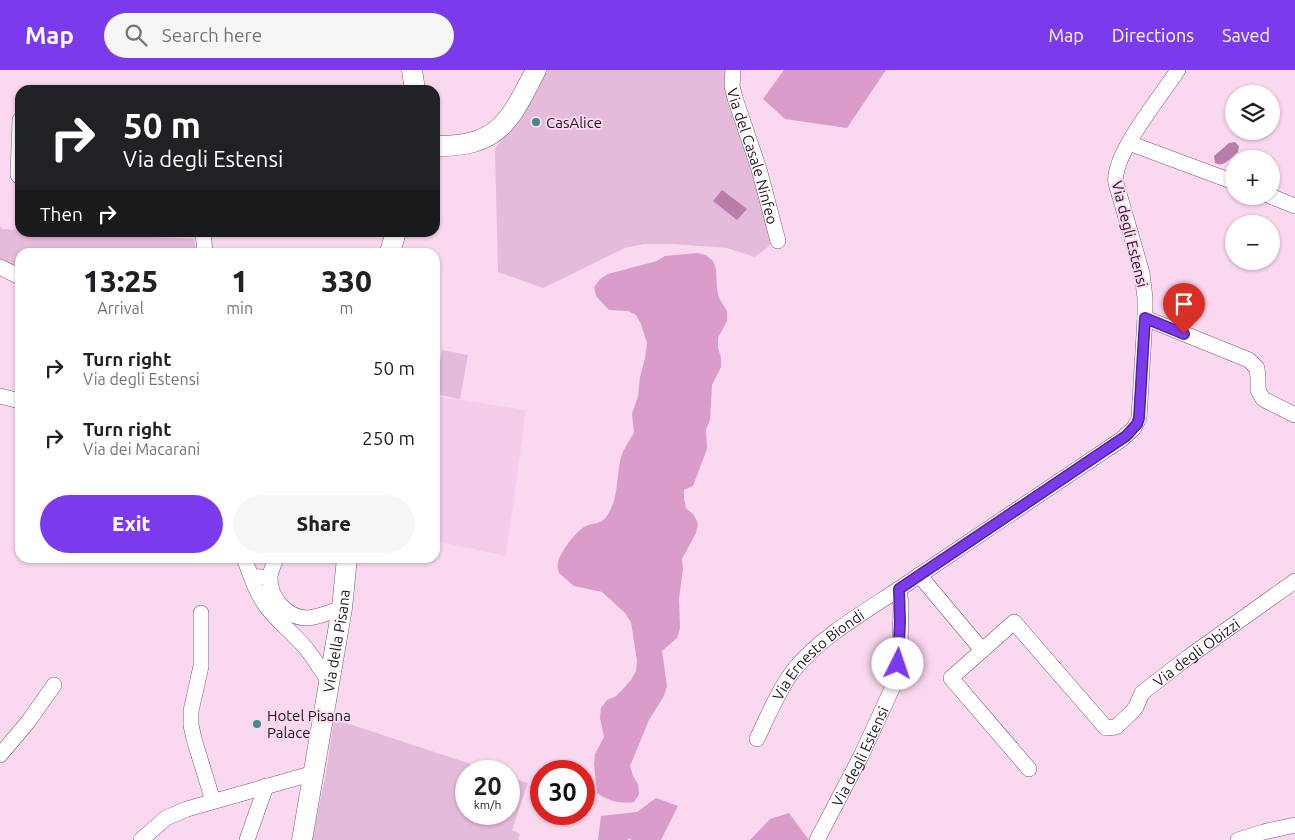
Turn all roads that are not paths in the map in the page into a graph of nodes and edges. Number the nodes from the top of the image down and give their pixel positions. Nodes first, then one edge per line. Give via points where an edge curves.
1 (412, 70) edge
2 (536, 70) edge
3 (733, 70) edge
4 (1178, 70) edge
5 (414, 85) edge
6 (1129, 143) junction
7 (440, 145) edge
8 (1225, 179) edge
9 (1280, 200) edge
10 (1295, 206) edge
11 (778, 241) dead end
12 (0, 267) edge
13 (15, 274) edge
14 (1145, 318) junction
15 (0, 396) edge
16 (15, 400) edge
17 (1295, 415) edge
18 (246, 563) edge
19 (274, 563) edge
20 (346, 563) edge
21 (270, 574) junction
22 (919, 575) junction
23 (251, 576) junction
24 (1295, 581) edge
25 (899, 589) junction
26 (342, 608) junction
27 (201, 613) dead end
28 (305, 618) junction
29 (294, 636) junction
30 (982, 650) junction
31 (330, 682) junction
32 (54, 685) dead end
33 (757, 739) dead end
34 (0, 755) edge
35 (1029, 769) dead end
36 (314, 773) junction
37 (266, 786) junction
38 (213, 801) junction
39 (1295, 825) edge
40 (141, 840) edge
41 (248, 840) edge
42 (302, 840) edge
43 (817, 840) edge
44 (1238, 840) edge

1 - 5 main road
2 - 7 main road via 514,112 497,130 474,142
3 - 11 street, Via del Casale Ninfeo via 735,98 759,169
4 - 6 street, Via degli Estensi
6 - 8 street
6 - 14 street, Via degli Estensi via 1118,166 1116,179 1143,278
9 - 10 street
12 - 13 street
14 - 17 street via 1249,360 1257,368 1258,390 1262,399
14 - 22 street, Via degli Estensi via 1139,418 1132,431
15 - 16 street
18 - 23 street
19 - 21 street
20 - 26 main road, Via della Pisana
21 - 23 street
21 - 28 street via 278,603 292,614
22 - 25 street, Via degli Estensi
22 - 30 street
23 - 29 street via 265,606
24 - 30 street, Via degli Obizzi via 1142,693 1136,707 1116,727 1106,728 1014,622
25 - 33 street, Via Ernesto Biondi via 807,656 787,681
25 - 43 street, Via degli Estensi via 900,648 896,680
26 - 28 street
26 - 31 main road, Via della Pisana
27 - 38 street via 201,666 191,725
28 - 29 street
29 - 31 street
30 - 35 street via 951,678
31 - 36 main road, Via della Pisana
32 - 34 street
36 - 37 street
36 - 42 main road, Via della Pisana
37 - 38 street
37 - 41 street
38 - 40 street via 166,818
39 - 44 street

